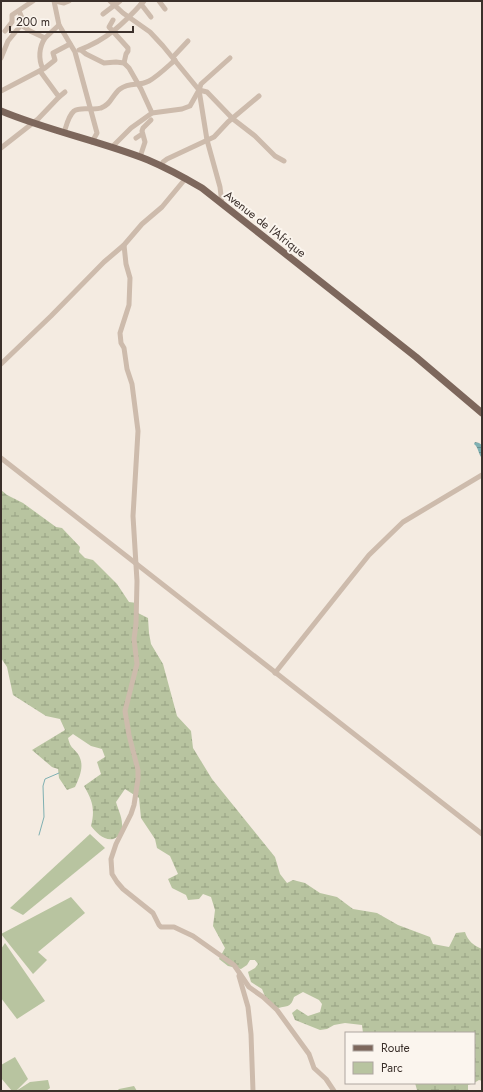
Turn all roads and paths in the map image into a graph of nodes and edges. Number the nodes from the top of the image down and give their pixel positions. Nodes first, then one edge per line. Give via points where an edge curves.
1 (55, 1) edge
2 (69, 1) edge
3 (120, 1) edge
4 (159, 1) edge
5 (29, 2) edge
6 (112, 3) edge
7 (143, 3) edge
8 (165, 9) dead end
9 (19, 10) junction
10 (103, 14) dead end
11 (129, 17) junction
12 (151, 17) dead end
13 (113, 20) dead end
14 (21, 25) junction
15 (59, 25) junction
16 (5, 31) dead end
17 (113, 32) junction
18 (45, 38) junction
19 (188, 41) dead end
20 (70, 44) junction
21 (81, 50) junction
22 (75, 52) junction
23 (1, 58) edge
24 (174, 58) junction
25 (230, 58) dead end
26 (124, 63) junction
27 (41, 70) junction
28 (138, 84) junction
29 (199, 90) junction
30 (1, 91) edge
31 (66, 92) dead end
32 (259, 96) dead end
33 (59, 98) junction
34 (90, 108) junction
35 (1, 111) edge
36 (152, 113) junction
37 (233, 119) junction
38 (151, 120) dead end
39 (31, 123) junction
40 (64, 134) junction
41 (142, 134) junction
42 (136, 138) dead end
43 (208, 140) junction
44 (92, 142) junction
45 (1, 148) edge
46 (112, 148) junction
47 (140, 157) junction
48 (284, 161) dead end
49 (161, 166) junction
50 (186, 178) junction
51 (222, 204) junction
52 (124, 245) junction
53 (1, 364) edge
54 (482, 413) edge
55 (1, 458) edge
56 (482, 476) edge
57 (135, 563) junction
58 (275, 673) junction
59 (482, 834) edge
60 (237, 971) junction
61 (253, 1091) edge
62 (334, 1091) edge

1 - 2 street
1 - 15 street
3 - 6 street
4 - 8 street
5 - 9 street
6 - 10 street
6 - 11 street
7 - 11 street
7 - 12 street
9 - 14 street
9 - 16 street via 12,15 12,22
11 - 17 street
11 - 24 street via 150,32
13 - 17 street via 109,27
14 - 18 street
14 - 23 street via 8,41
15 - 18 street
15 - 20 street
17 - 21 street
17 - 26 street via 128,48
18 - 27 street via 40,52
19 - 24 street
20 - 22 street
20 - 27 street via 53,54 55,60
21 - 22 street
21 - 26 street via 104,63
22 - 34 street
24 - 28 street via 149,81
24 - 29 street
25 - 29 street via 201,84
26 - 28 street
27 - 30 street
27 - 33 street
28 - 34 street via 128,84 119,90 104,107
28 - 36 street
29 - 36 street via 186,108
29 - 37 street via 207,92
29 - 43 street
31 - 33 street
32 - 37 street
33 - 39 street
34 - 40 street via 72,113
34 - 44 street via 97,133
35 - 39 main road, Avenue de l'Afrique
36 - 46 street via 131,128
37 - 43 street
37 - 48 street
38 - 41 street via 143,128
39 - 40 main road, Avenue de l'Afrique
39 - 45 street
40 - 44 main road, Avenue de l'Afrique
41 - 42 street
41 - 47 street via 145,142
43 - 49 street via 167,159
43 - 51 street
44 - 46 main road, Avenue de l'Afrique
46 - 47 main road, Avenue de l'Afrique
47 - 49 main road, Avenue de l'Afrique
49 - 50 main road, Avenue de l'Afrique
50 - 51 main road, Avenue de l'Afrique
50 - 52 street via 162,207 142,224
51 - 54 main road, Avenue de l'Afrique via 416,357
52 - 53 street
52 - 57 street via 130,278 129,305 120,333 132,384 138,430 133,516
55 - 57 street
56 - 58 street via 403,522 381,542
57 - 58 street
57 - 60 street via 137,581 134,639 137,664 125,711 138,779 131,814 111,859 112,874 123,889 153,913 159,925 179,929 193,936 234,965
58 - 59 street
60 - 61 street via 248,1007
60 - 62 street via 249,987 277,1010 309,1054 314,1068

